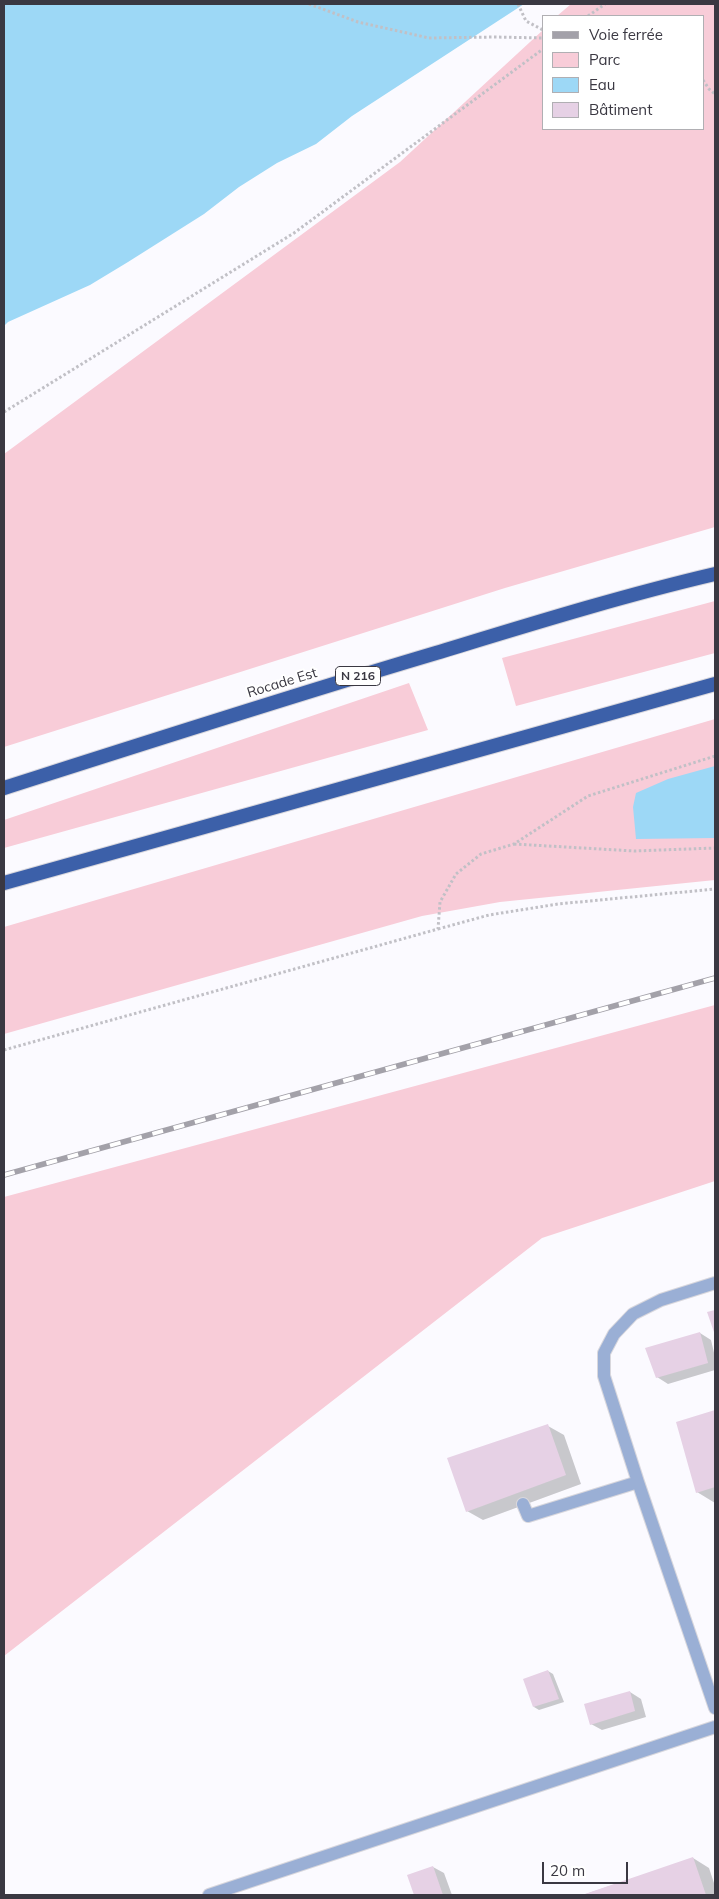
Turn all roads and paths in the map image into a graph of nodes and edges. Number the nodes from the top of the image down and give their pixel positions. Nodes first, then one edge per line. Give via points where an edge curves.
1 (309, 4) edge
2 (518, 4) edge
3 (605, 4) edge
4 (589, 15) edge
5 (542, 29) edge
6 (542, 38) edge
7 (542, 50) edge
8 (704, 82) edge
9 (715, 94) edge
10 (4, 412) edge
11 (715, 574) edge
12 (715, 684) edge
13 (715, 756) edge
14 (4, 788) edge
15 (514, 844) junction
16 (715, 848) edge
17 (4, 883) edge
18 (715, 889) edge
19 (438, 929) junction
20 (4, 1050) edge
21 (715, 1283) edge
22 (638, 1482) junction
23 (523, 1504) dead end
24 (715, 1708) edge
25 (715, 1727) edge
26 (209, 1895) edge

1 - 6 path via 358,22 429,38
2 - 5 path via 526,21
3 - 4 path
7 - 10 path via 294,233
8 - 9 path
11 - 14 highway, Rocade Est / N 216 via 530,624
12 - 17 highway
13 - 15 path via 588,796
15 - 16 path via 634,851
15 - 19 path via 481,854 456,874 440,902
18 - 19 path via 558,904
19 - 20 path
21 - 22 lane via 661,1300 633,1314 614,1334 604,1353 604,1376
22 - 23 lane via 528,1516
22 - 24 lane
25 - 26 lane

